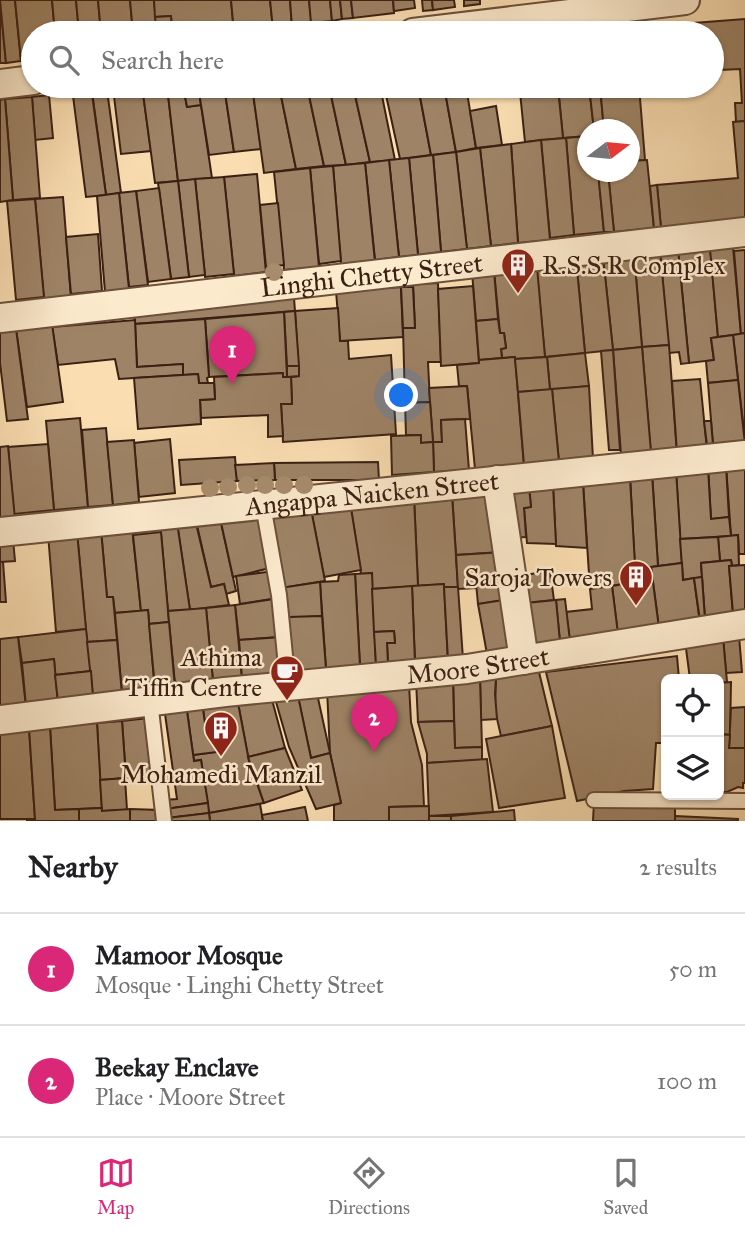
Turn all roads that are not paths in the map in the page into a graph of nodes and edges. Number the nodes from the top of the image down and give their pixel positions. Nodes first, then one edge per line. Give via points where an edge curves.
1 (685, 0) edge
2 (512, 21) edge
3 (21, 81) edge
4 (0, 84) edge
5 (745, 232) edge
6 (0, 318) edge
7 (745, 455) edge
8 (497, 480) junction
9 (263, 505) junction
10 (0, 532) edge
11 (745, 624) edge
12 (524, 660) junction
13 (288, 686) junction
14 (150, 701) junction
15 (0, 720) edge
16 (594, 800) dead end
17 (745, 801) edge
18 (164, 821) edge

1 - 2 street
3 - 4 street
5 - 6 street, Linghi Chetty Street
7 - 8 street, Angappa Naicken Street
8 - 9 street, Angappa Naicken Street
8 - 12 street
9 - 10 street, Angappa Naicken Street
9 - 13 lane via 279,595
11 - 12 street, Moore Street
12 - 13 street, Moore Street
13 - 14 street, Moore Street
14 - 15 street, Moore Street
14 - 18 lane
16 - 17 lane

